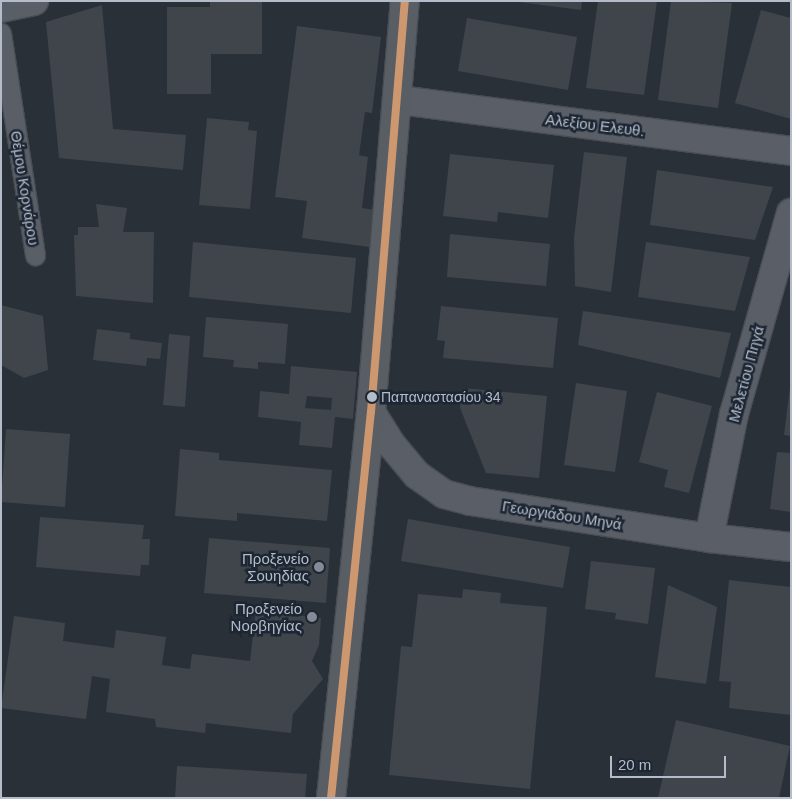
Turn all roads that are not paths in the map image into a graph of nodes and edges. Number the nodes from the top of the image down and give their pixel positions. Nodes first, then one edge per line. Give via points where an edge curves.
1 (34, 1) edge
2 (405, 1) edge
3 (1, 8) edge
4 (1, 33) edge
5 (399, 100) junction
6 (791, 151) edge
7 (791, 213) edge
8 (35, 255) dead end
9 (371, 412) junction
10 (709, 538) junction
11 (791, 547) edge
12 (331, 798) edge

1 - 3 street
2 - 5 main road
4 - 8 lane, Θέμου Κορνάρου
5 - 6 street, Αλεξίου Ελευθ.
5 - 9 main road
7 - 10 street, Μελετίου Πηγά via 734,414
9 - 10 street, Γεωργιάδου Μηνά via 416,475 444,494 470,501
9 - 12 main road
10 - 11 street, Γεωργιάδου Μηνά

